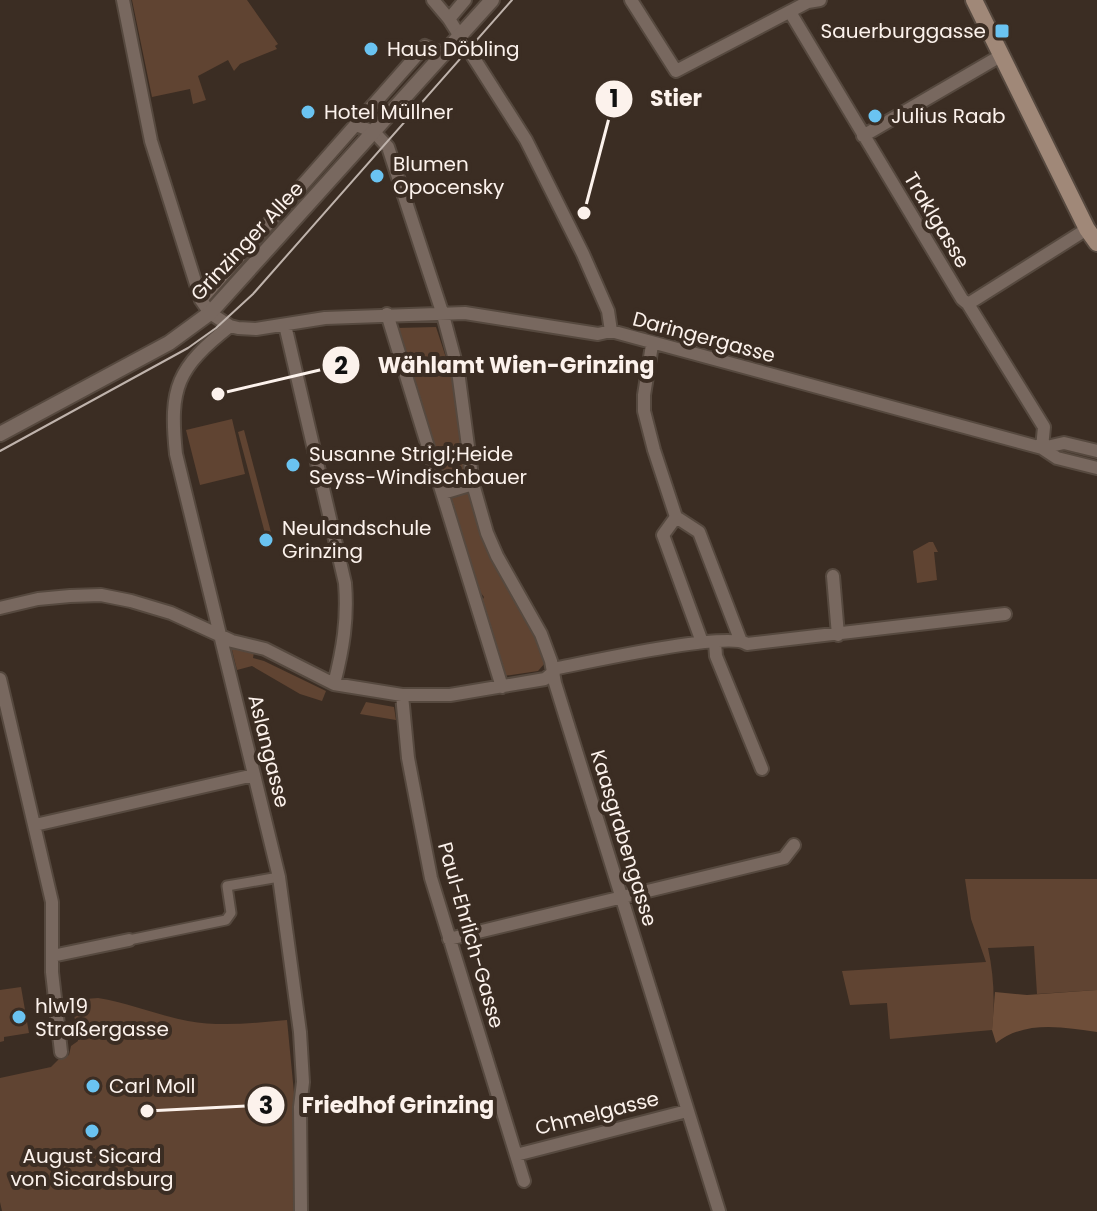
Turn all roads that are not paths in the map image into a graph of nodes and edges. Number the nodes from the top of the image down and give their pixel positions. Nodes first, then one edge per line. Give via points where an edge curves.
1 (123, 0) edge
2 (433, 0) edge
3 (465, 0) edge
4 (492, 0) edge
5 (631, 0) edge
6 (974, 0) edge
7 (813, 1) edge
8 (790, 12) junction
9 (449, 19) junction
10 (459, 38) junction
11 (444, 54) junction
12 (1002, 55) junction
13 (356, 125) junction
14 (374, 132) junction
15 (863, 136) junction
16 (1087, 229) junction
17 (1097, 243) edge
18 (201, 300) junction
19 (968, 304) junction
20 (210, 313) junction
21 (387, 314) junction
22 (443, 315) junction
23 (285, 325) junction
24 (230, 326) junction
25 (611, 331) junction
26 (652, 345) junction
27 (0, 434) edge
28 (1042, 448) junction
29 (1097, 451) edge
30 (1097, 468) edge
31 (473, 484) junction
32 (443, 493) junction
33 (676, 517) junction
34 (833, 576) dead end
35 (0, 608) edge
36 (1005, 614) dead end
37 (219, 634) junction
38 (838, 635) junction
39 (740, 639) junction
40 (709, 642) junction
41 (552, 673) junction
42 (0, 679) edge
43 (334, 684) junction
44 (502, 687) junction
45 (402, 695) junction
46 (762, 769) dead end
47 (254, 775) junction
48 (35, 825) junction
49 (794, 845) dead end
50 (279, 877) junction
51 (622, 899) junction
52 (449, 939) junction
53 (129, 940) joint
54 (52, 956) junction
55 (61, 1052) dead end
56 (687, 1111) junction
57 (516, 1155) junction
58 (524, 1181) dead end
59 (301, 1211) edge
60 (719, 1211) edge

1 - 18 street via 151,141
2 - 9 street
3 - 9 street
4 - 10 street, Grinzinger Allee
5 - 8 street via 676,71
6 - 12 main road
7 - 8 street
8 - 15 street, Traklgasse
9 - 10 street
10 - 11 street, Grinzinger Allee
10 - 25 street via 526,140 567,219 608,311
11 - 13 street, Grinzinger Allee via 425,46
11 - 14 street, Grinzinger Allee
12 - 15 street
12 - 16 main road
13 - 14 street
13 - 18 street, Grinzinger Allee
14 - 20 street, Grinzinger Allee
14 - 22 street, Kaasgrabengasse via 388,147
15 - 19 street, Traklgasse
16 - 17 main road
16 - 19 street
18 - 20 street
19 - 28 street, Traklgasse via 1044,427
20 - 24 street
20 - 27 street, Grinzinger Allee via 169,343
21 - 22 street, Daringergasse
21 - 23 street, Daringergasse
21 - 32 street
22 - 25 street, Daringergasse via 465,313 598,334
22 - 31 street, Kaasgrabengasse via 458,371
23 - 24 street, Daringergasse
23 - 43 street via 345,583 345,640
24 - 37 street, Aslangasse via 201,349 184,370 174,395 176,454
25 - 26 street, Daringergasse
26 - 28 street, Daringergasse
26 - 33 street via 644,411
28 - 29 street, Daringergasse via 1064,443
28 - 30 street, Daringergasse via 1057,458
31 - 32 street
31 - 41 street, Kaasgrabengasse via 487,533 541,634
32 - 44 street
33 - 39 street via 699,532
33 - 40 street via 663,535
34 - 38 street
35 - 37 street via 38,599 101,595 171,613
36 - 38 street
37 - 43 street via 265,649
37 - 47 street, Aslangasse
38 - 39 street via 747,644
39 - 40 street
40 - 41 street
40 - 46 street
41 - 44 street
41 - 51 street, Kaasgrabengasse
42 - 48 street
43 - 45 street
44 - 45 street
45 - 52 street, Paul-Ehrlich-Gasse via 418,817
47 - 48 street
47 - 50 street, Aslangasse
48 - 54 street via 52,902
49 - 51 street via 784,858
50 - 53 street via 227,886 231,913 226,920
50 - 59 street, Aslangasse via 300,1032
51 - 52 street
51 - 56 street, Kaasgrabengasse
52 - 57 street, Paul-Ehrlich-Gasse
53 - 54 street
54 - 55 street
56 - 57 street, Chmelgasse
56 - 60 street, Kaasgrabengasse
57 - 58 street, Paul-Ehrlich-Gasse

